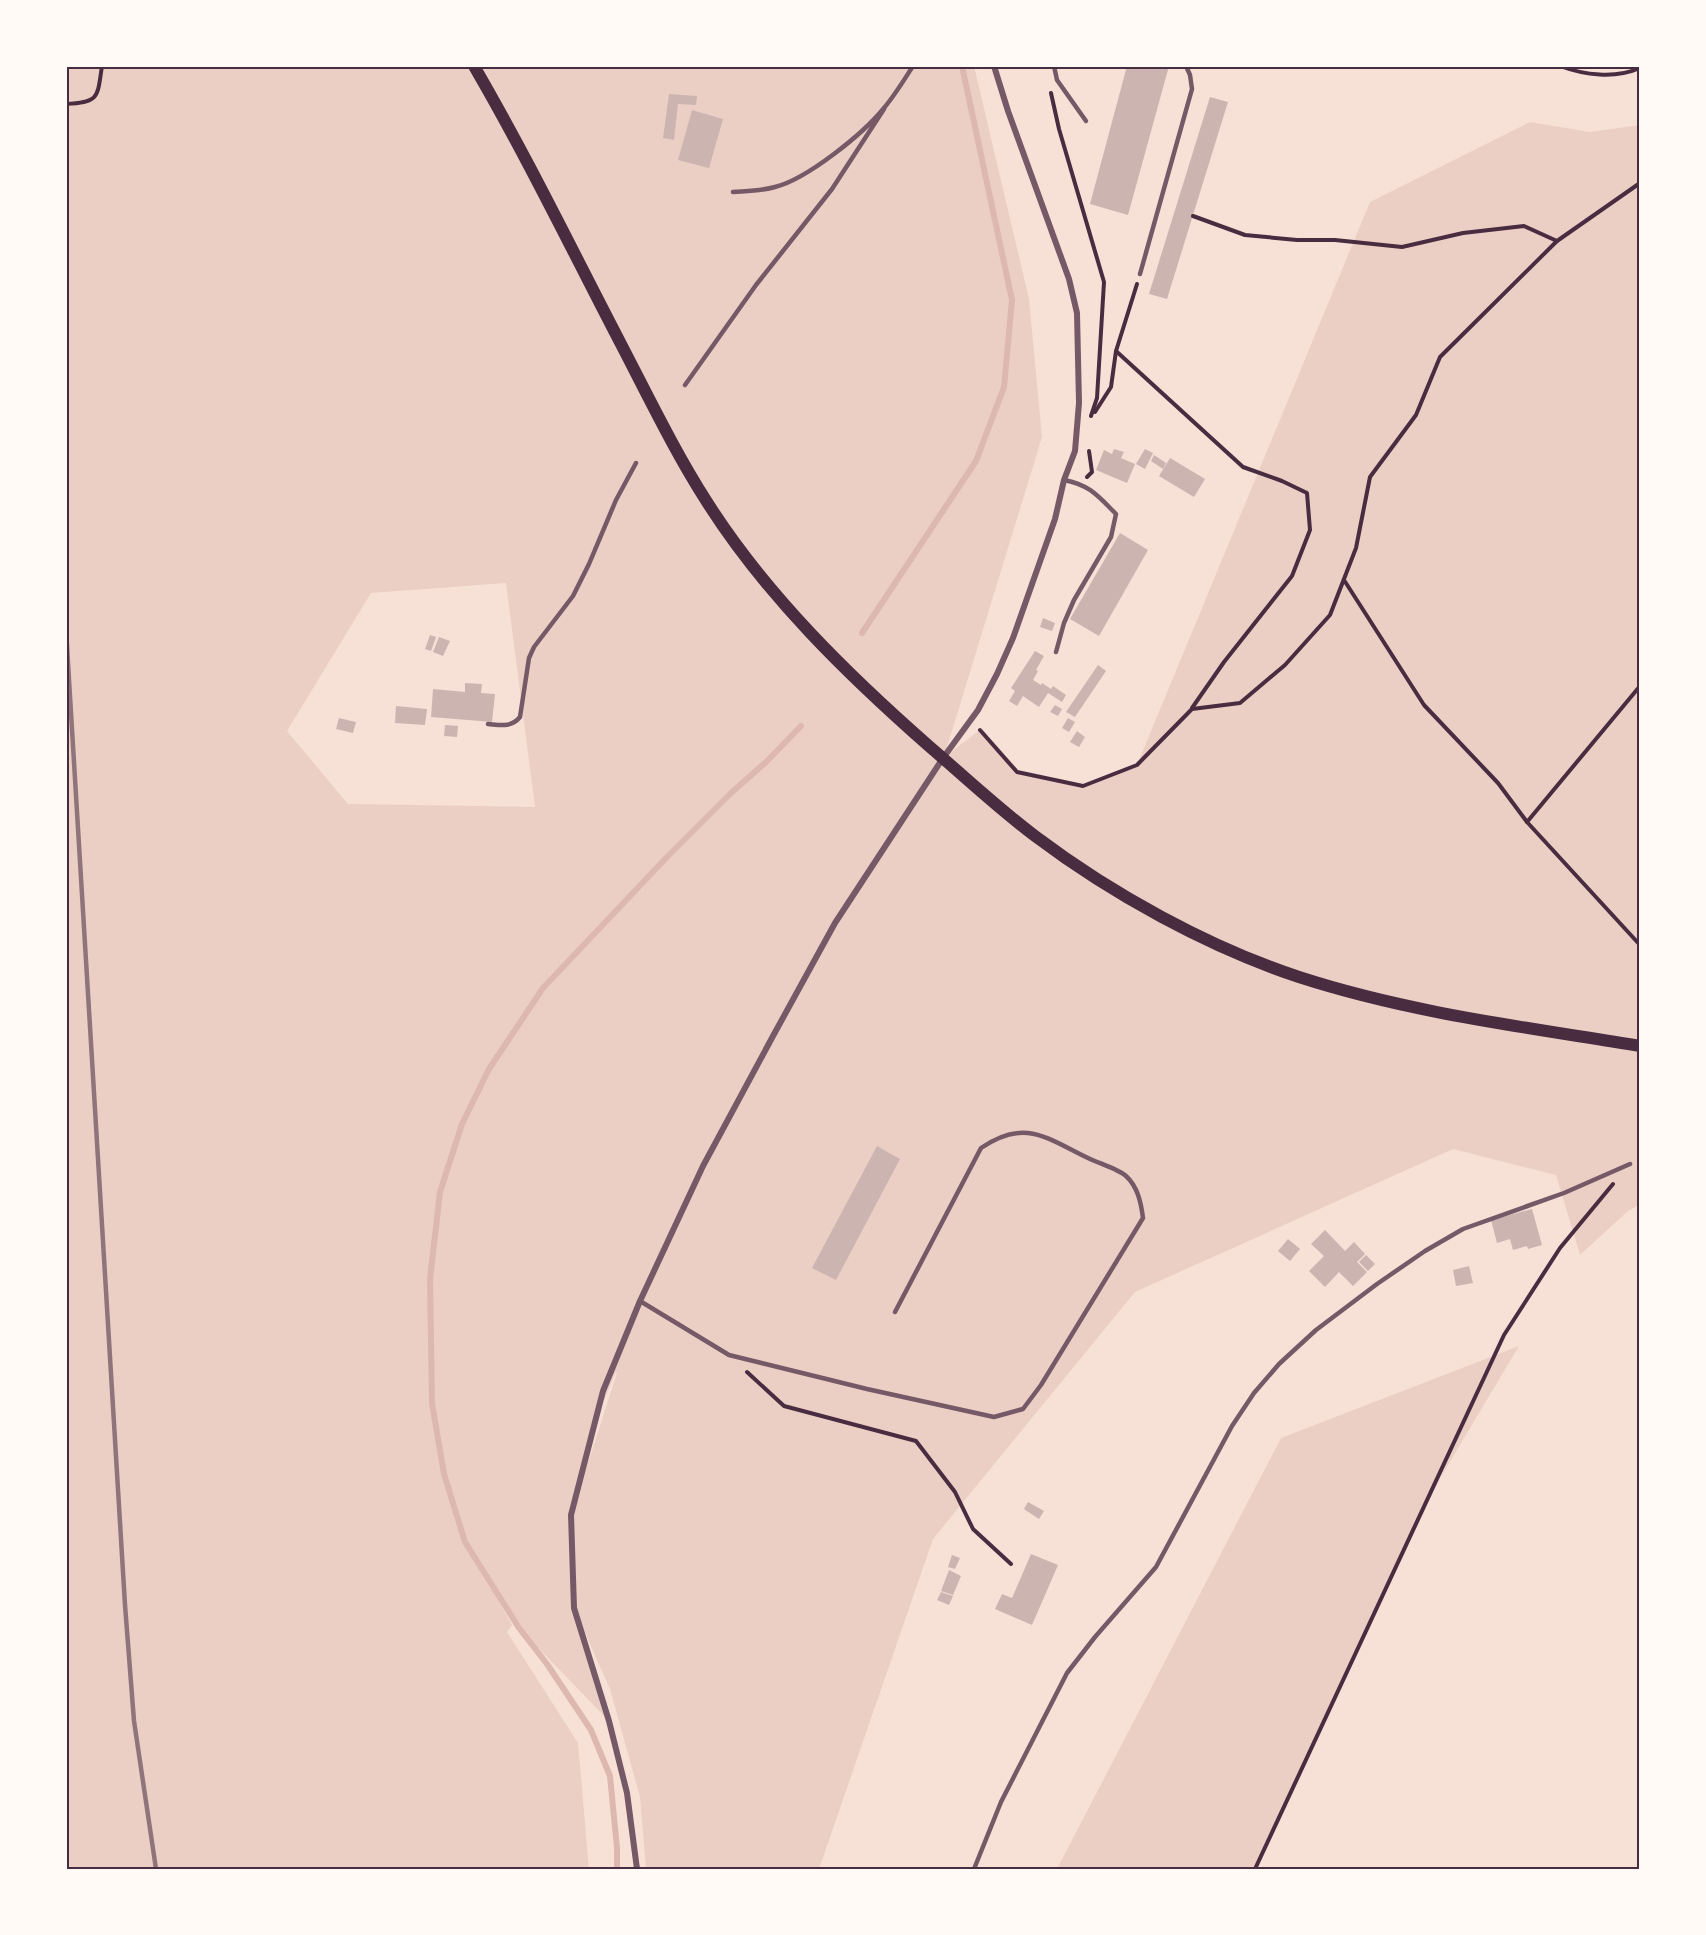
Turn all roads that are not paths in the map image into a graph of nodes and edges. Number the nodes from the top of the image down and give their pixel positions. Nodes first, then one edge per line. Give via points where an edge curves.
1 (474, 66) edge
2 (913, 66) edge
3 (994, 66) edge
4 (1054, 66) edge
5 (1186, 66) edge
6 (884, 109) junction
7 (1086, 121) dead end
8 (734, 192) dead end
9 (1140, 274) road end
10 (685, 385) dead end
11 (636, 463) dead end
12 (1064, 480) junction
13 (1056, 652) dead end
14 (488, 724) dead end
15 (943, 758) junction
16 (1640, 1046) edge
17 (1630, 1164) road end
18 (640, 1301) junction
19 (895, 1312) dead end
20 (637, 1869) edge
21 (974, 1869) edge

1 - 15 main road via 510,127 662,425 706,501 756,571 795,616 886,708
2 - 6 lane
3 - 12 street via 1070,279 1077,313 1079,403 1075,451
4 - 7 lane via 1057,80
5 - 9 lane via 1192,89
6 - 8 lane via 801,177 777,187
6 - 10 lane via 832,189 756,285
11 - 14 lane via 573,596 534,647 520,717 508,725
12 - 13 lane via 1081,483 1116,514 1111,537 1074,600
12 - 15 street via 1055,519 1013,638 978,710
15 - 16 main road via 1034,835 1103,883 1155,914 1242,956 1373,999
15 - 18 street via 835,923 703,1166
17 - 21 lane via 1564,1193 1463,1229 1377,1284 1279,1364 1232,1426 1156,1567 1067,1673 1001,1802
18 - 19 lane via 729,1355 994,1418 1023,1409 1041,1385 1143,1218 1140,1197 1126,1176 1037,1134 1013,1132 995,1139 981,1148
18 - 20 street via 603,1391 571,1515 574,1608 627,1793

